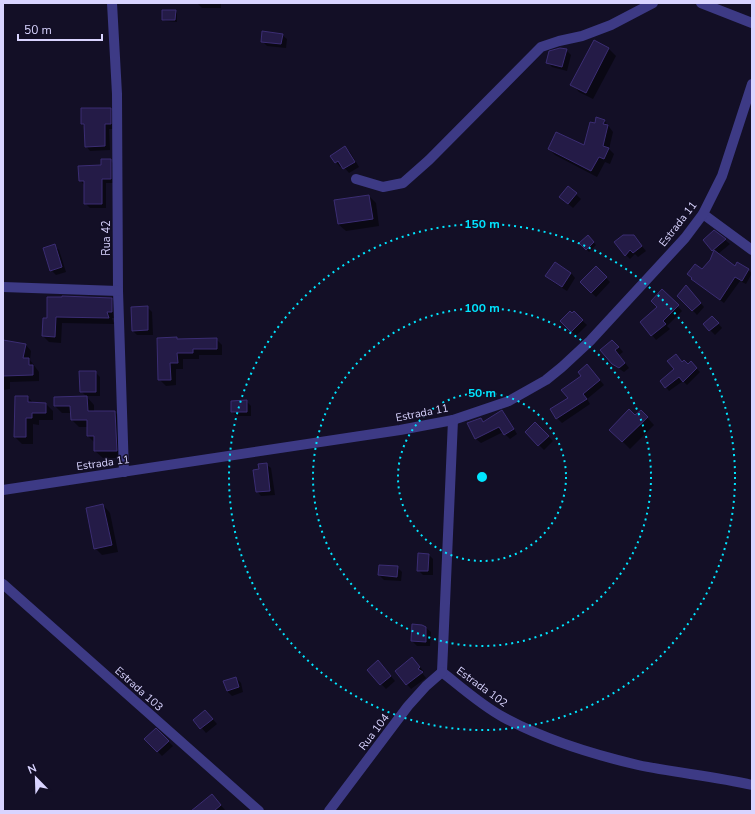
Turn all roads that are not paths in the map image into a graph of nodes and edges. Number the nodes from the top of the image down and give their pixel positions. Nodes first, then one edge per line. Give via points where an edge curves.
1 (112, 3) edge
2 (653, 3) edge
3 (702, 3) edge
4 (752, 23) edge
5 (752, 84) edge
6 (356, 179) dead end
7 (703, 214) junction
8 (752, 250) edge
9 (3, 288) edge
10 (118, 291) junction
11 (453, 420) junction
12 (124, 472) junction
13 (3, 490) edge
14 (3, 584) edge
15 (442, 672) junction
16 (752, 784) edge
17 (258, 811) edge
18 (329, 811) edge

1 - 10 street, Rua 42 via 117,94
2 - 6 street via 611,25 541,48 429,160 403,182 383,187
3 - 4 street
5 - 7 street, Estrada 11 via 722,176
7 - 8 street
7 - 11 street, Estrada 11 via 590,341 562,367 546,380 509,401
9 - 10 street
10 - 12 street, Rua 42
11 - 12 street, Estrada 11
11 - 15 street, Estrada 102
12 - 13 street, Estrada 11
14 - 17 street, Estrada 103
15 - 16 street, Estrada 102 via 502,716 545,737 588,752 639,765
15 - 18 street, Rua 104 via 408,706

